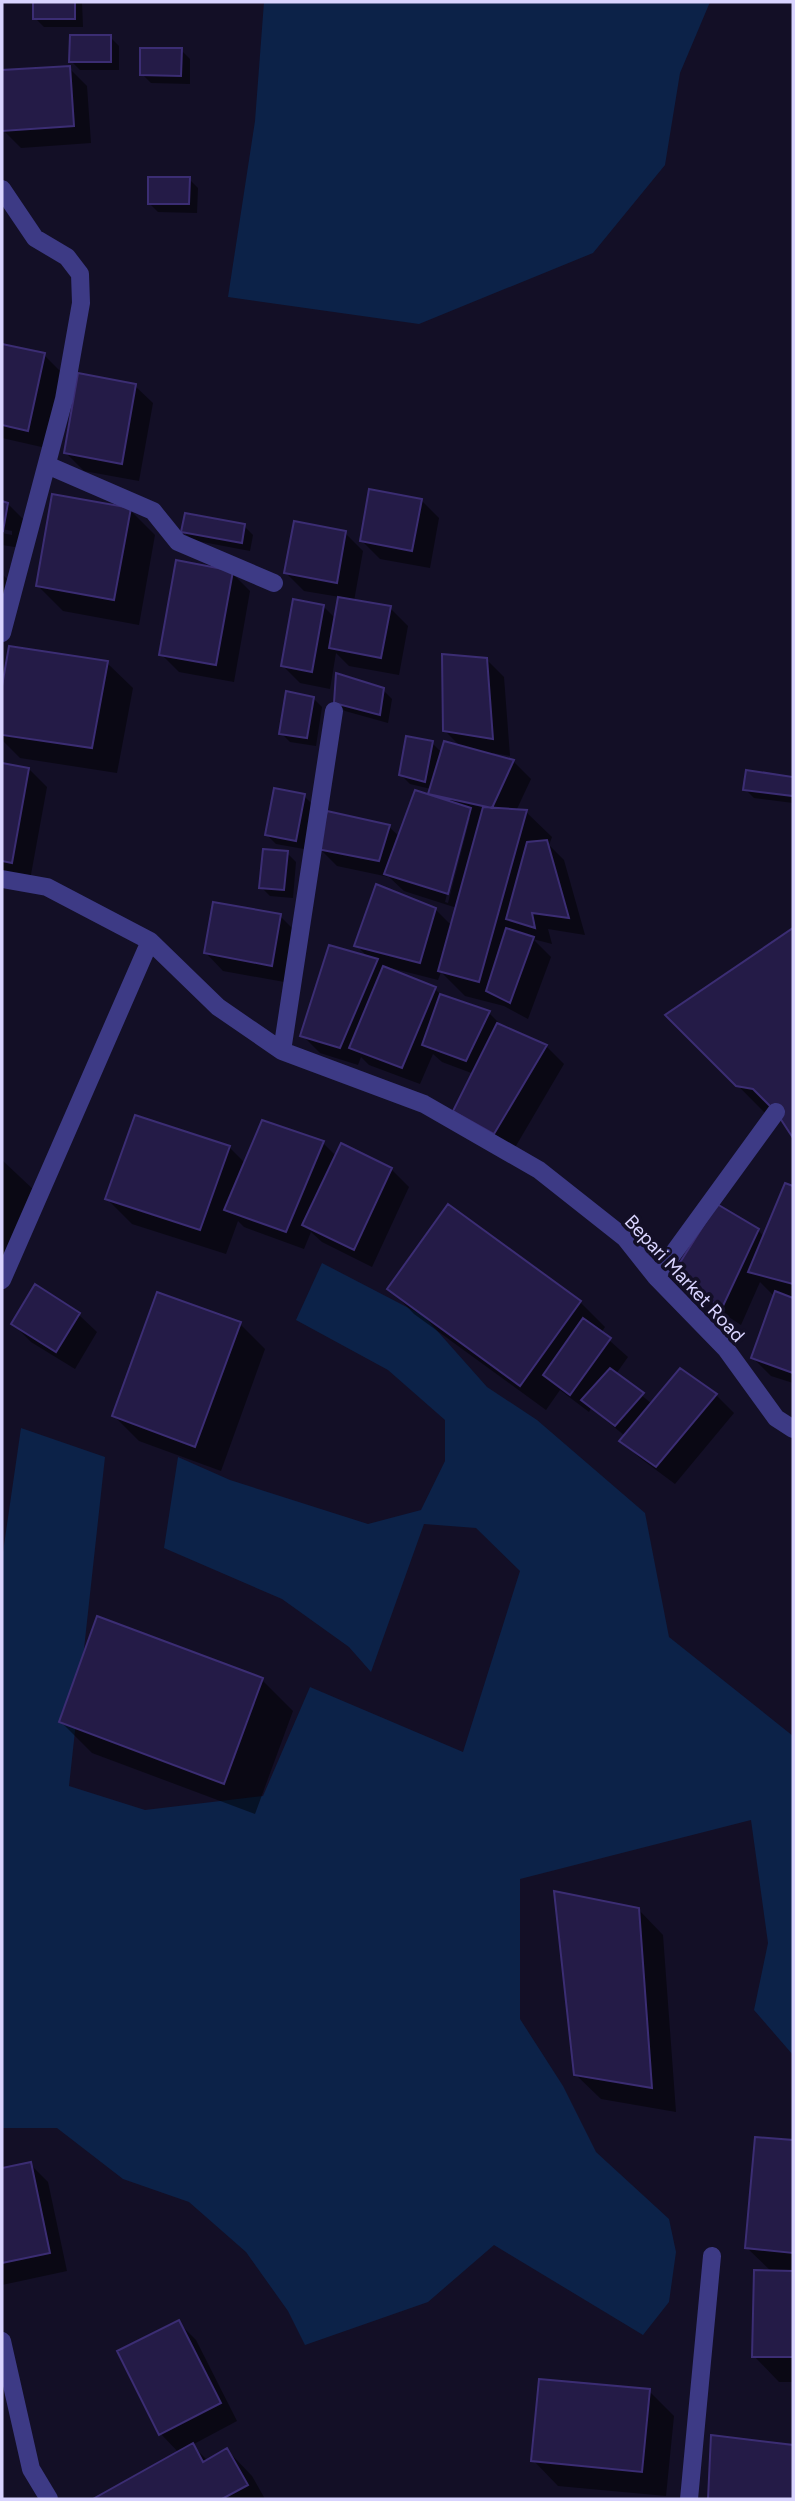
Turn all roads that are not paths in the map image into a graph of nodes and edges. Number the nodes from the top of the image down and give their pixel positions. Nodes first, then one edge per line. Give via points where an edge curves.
1 (2, 189) edge
2 (47, 465) junction
3 (274, 583) dead end
4 (2, 633) edge
5 (334, 711) dead end
6 (2, 879) edge
7 (150, 941) junction
8 (282, 1051) junction
9 (776, 1112) dead end
10 (656, 1277) junction
11 (2, 1280) edge
12 (793, 1429) edge
13 (712, 2256) dead end
14 (2, 2341) edge
15 (49, 2499) edge
16 (689, 2499) edge

1 - 2 street via 35,238 67,257 80,274 81,303 67,385
2 - 3 street via 153,511 178,542
2 - 4 street
5 - 8 street
6 - 7 street, Bepari Market Road via 47,887
7 - 8 street, Bepari Market Road via 218,1007
7 - 11 street
8 - 10 street, Bepari Market Road via 424,1104 539,1170 625,1238
9 - 10 street
10 - 12 street, Bepari Market Road via 726,1349 776,1418
13 - 16 street
14 - 15 street via 31,2469

